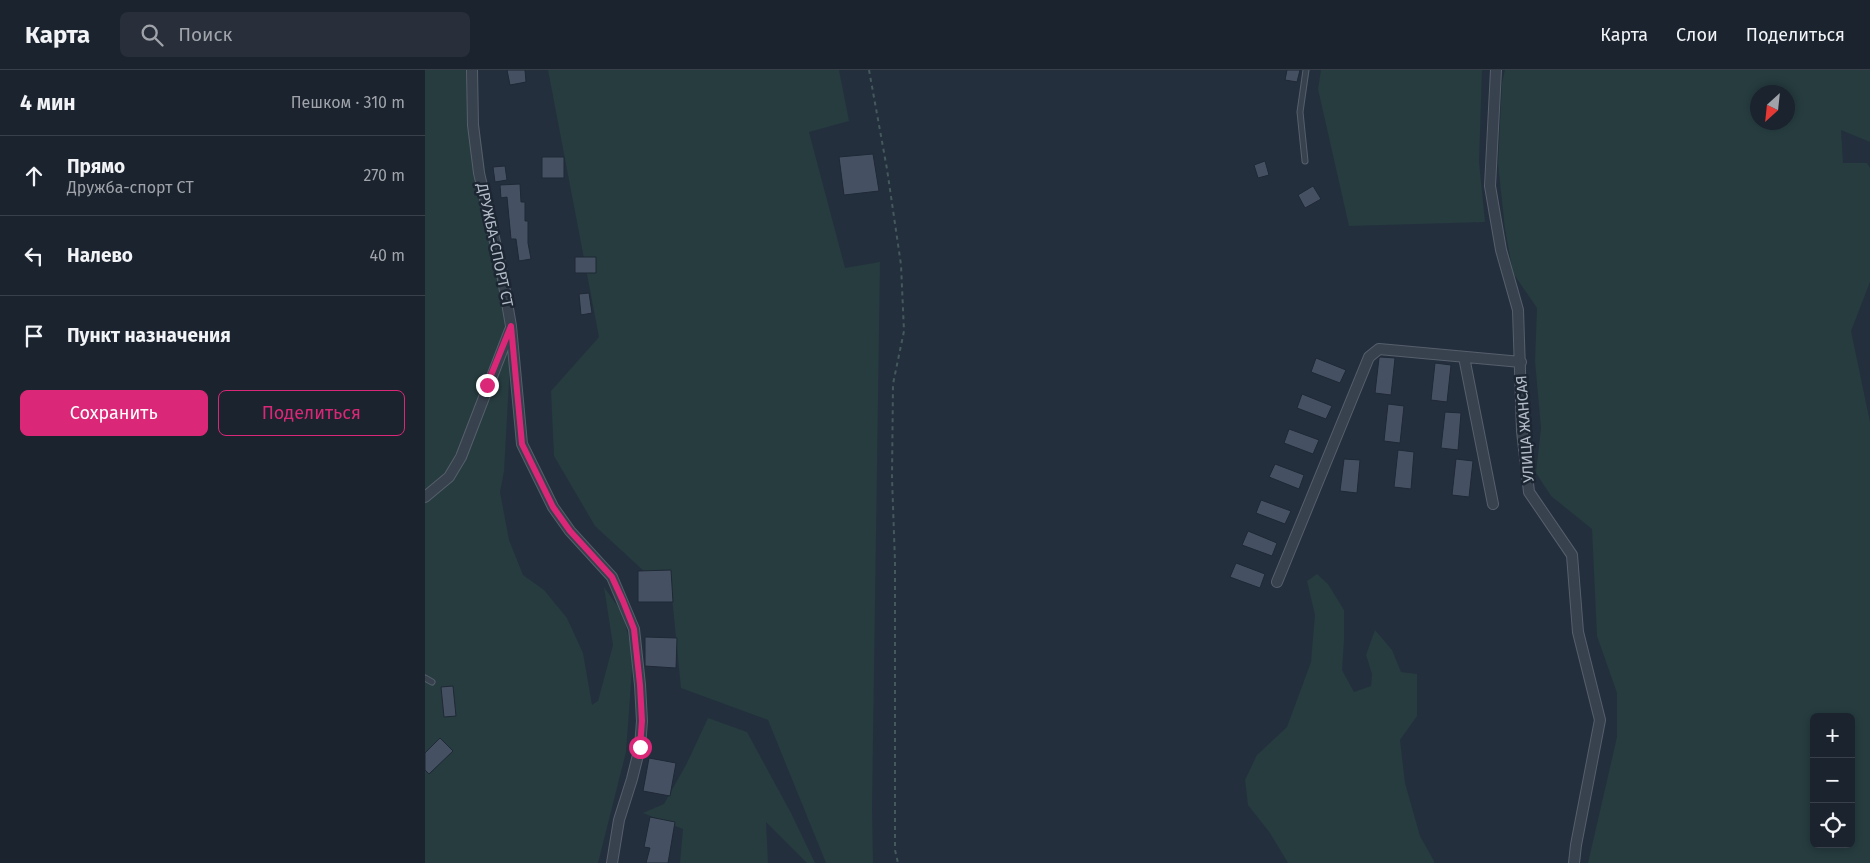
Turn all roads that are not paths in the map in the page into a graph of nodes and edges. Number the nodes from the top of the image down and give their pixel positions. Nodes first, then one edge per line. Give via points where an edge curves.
1 (471, 70) edge
2 (1306, 70) edge
3 (1496, 70) edge
4 (1305, 161) dead end
5 (511, 326) junction
6 (1464, 356) junction
7 (1521, 362) junction
8 (425, 497) edge
9 (1493, 504) dead end
10 (1277, 582) dead end
11 (425, 678) edge
12 (432, 682) dead end
13 (612, 863) edge
14 (1574, 863) edge

1 - 5 street, ДРУЖБА-СПОРТ СТ via 479,173
2 - 4 lane via 1300,112
3 - 7 street, УЛИЦА ЖАНСАЯ via 1490,186 1501,250 1518,310
5 - 8 street via 461,457 449,477
5 - 13 street, ДРУЖБА-СПОРТ СТ via 522,444 553,507 612,577 634,629 642,721 640,747 619,820
6 - 7 street
6 - 9 street
6 - 10 street via 1379,349 1369,357
7 - 14 street, УЛИЦА ЖАНСАЯ via 1522,431 1529,492 1572,555 1578,632 1600,720
11 - 12 lane

